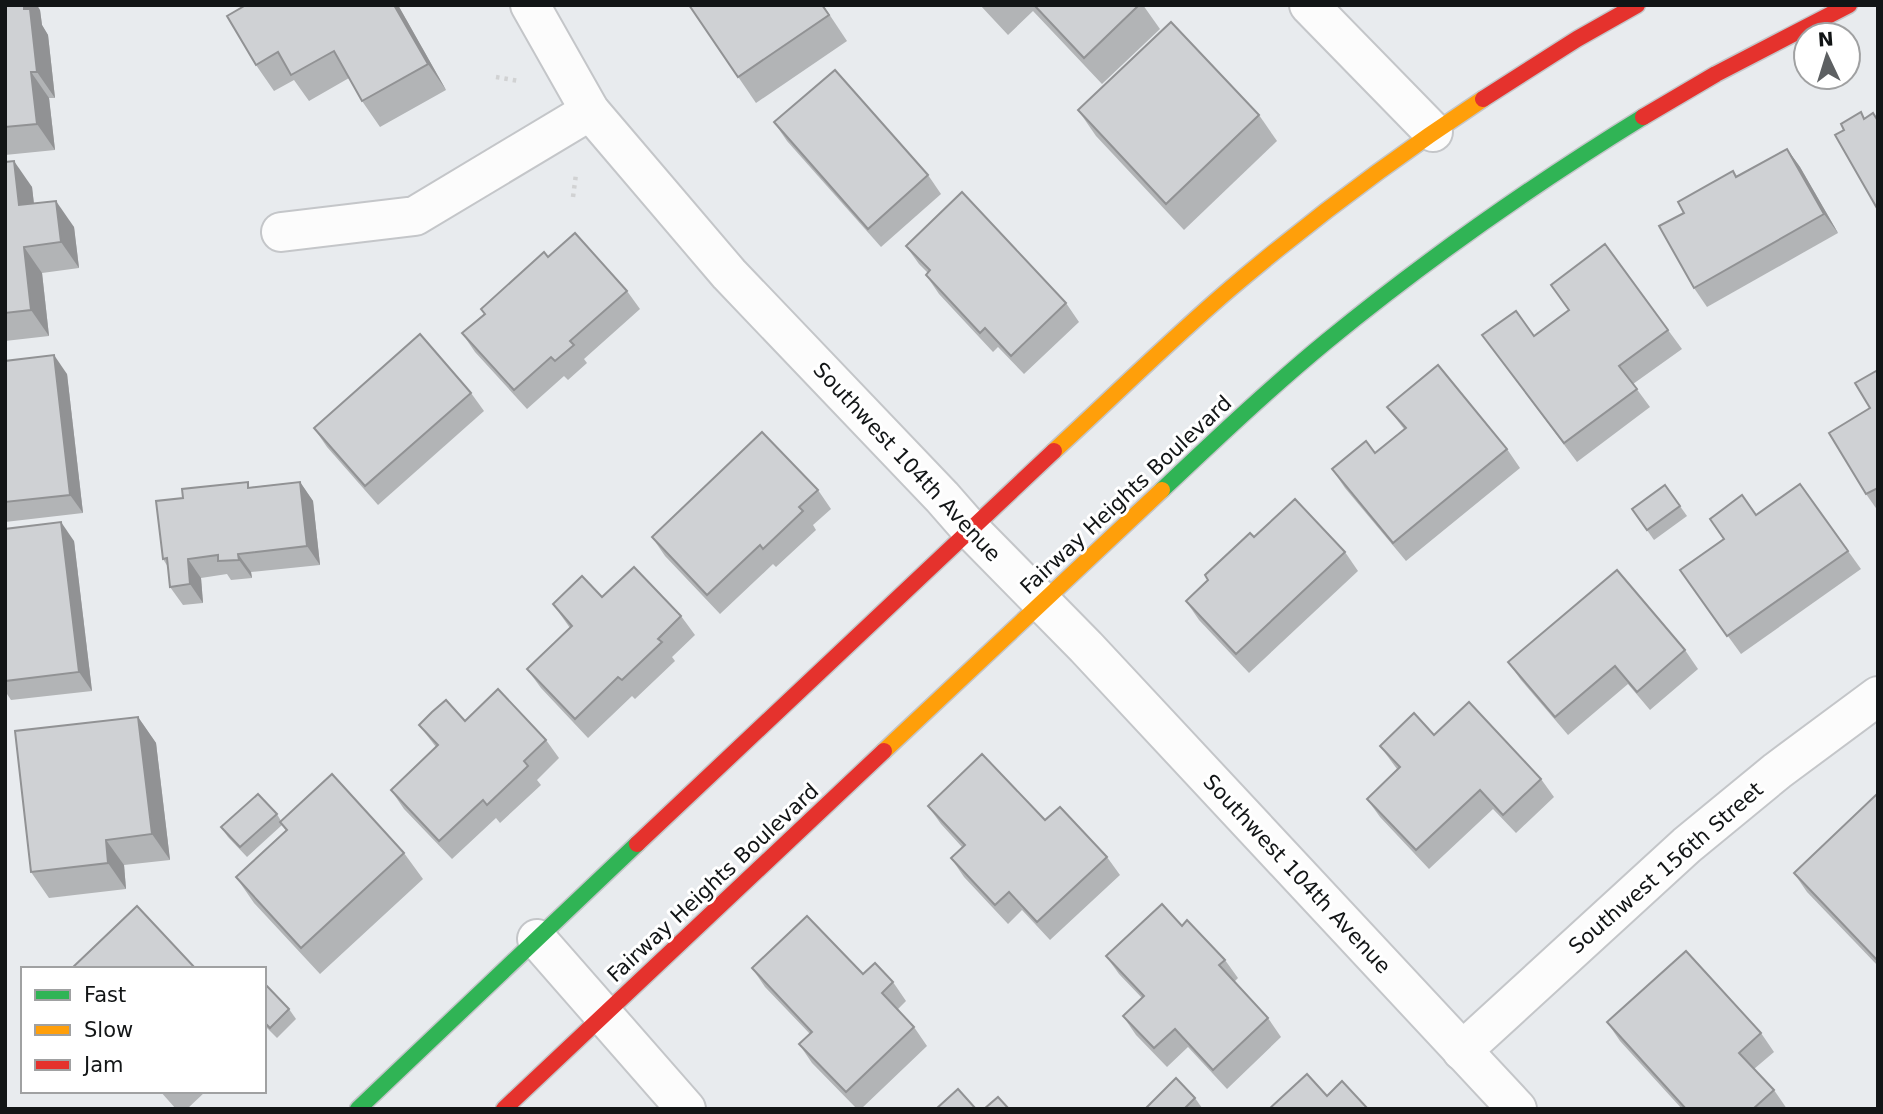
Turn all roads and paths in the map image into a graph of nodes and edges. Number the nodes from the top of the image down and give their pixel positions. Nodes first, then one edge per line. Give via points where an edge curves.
1 (530, 5) edge
2 (1309, 5) edge
3 (1637, 5) edge
4 (1849, 5) edge
5 (496, 77) dead end
6 (525, 82) dead end
7 (590, 111) junction
8 (1433, 132) junction
9 (576, 171) dead end
10 (573, 197) dead end
11 (281, 232) dead end
12 (971, 529) junction
13 (1042, 603) junction
14 (1878, 696) edge
15 (537, 939) junction
16 (604, 1015) junction
17 (1462, 1051) junction
18 (358, 1109) edge
19 (504, 1109) edge
20 (686, 1109) edge
21 (1517, 1109) edge

1 - 7 street, Southwest 104th Avenue
2 - 8 street
3 - 8 street
4 - 13 street, Fairway Heights Boulevard via 1657,108 1559,169 1420,268 1273,387
5 - 6 path
7 - 11 street via 415,216
7 - 12 street, Southwest 104th Avenue via 729,274
8 - 12 street via 1334,204 1230,289
9 - 10 path
12 - 13 street, Southwest 104th Avenue
12 - 15 street
13 - 16 street, Fairway Heights Boulevard
13 - 17 street, Southwest 104th Avenue
14 - 17 street, Southwest 156th Street via 1687,845
15 - 16 street
15 - 18 street
16 - 19 street, Fairway Heights Boulevard
16 - 20 street
17 - 21 street, Southwest 104th Avenue

